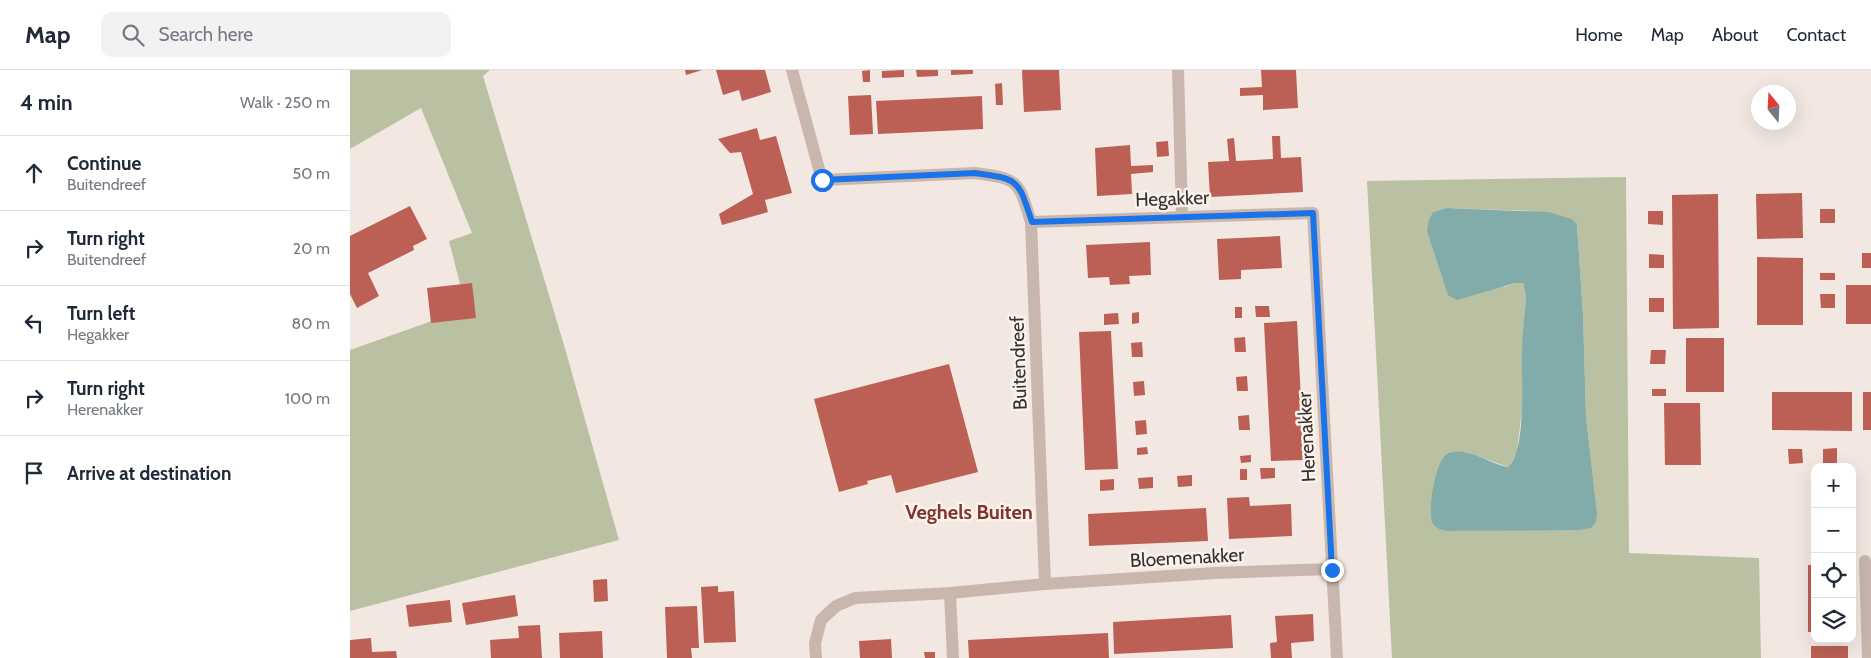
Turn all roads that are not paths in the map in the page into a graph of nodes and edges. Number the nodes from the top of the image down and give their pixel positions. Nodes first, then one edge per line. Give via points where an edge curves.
1 (792, 70) edge
2 (1178, 70) edge
3 (1313, 213) joint
4 (1182, 216) junction
5 (1032, 222) junction
6 (1865, 561) dead end
7 (1332, 570) junction
8 (1045, 584) junction
9 (950, 593) junction
10 (816, 658) edge
11 (953, 658) edge
12 (1337, 658) edge
13 (1868, 658) edge

1 - 5 street, Buitendreef via 822,180 975,173 1000,176 1014,182
2 - 4 street
3 - 4 street, Hegakker
3 - 7 street, Herenakker
4 - 5 street, Hegakker
5 - 8 street, Buitendreef
6 - 13 street
7 - 8 street, Bloemenakker via 1215,573
7 - 12 street, Herenakker
8 - 9 street
9 - 10 street via 855,598 836,606 821,620 815,643
9 - 11 street

